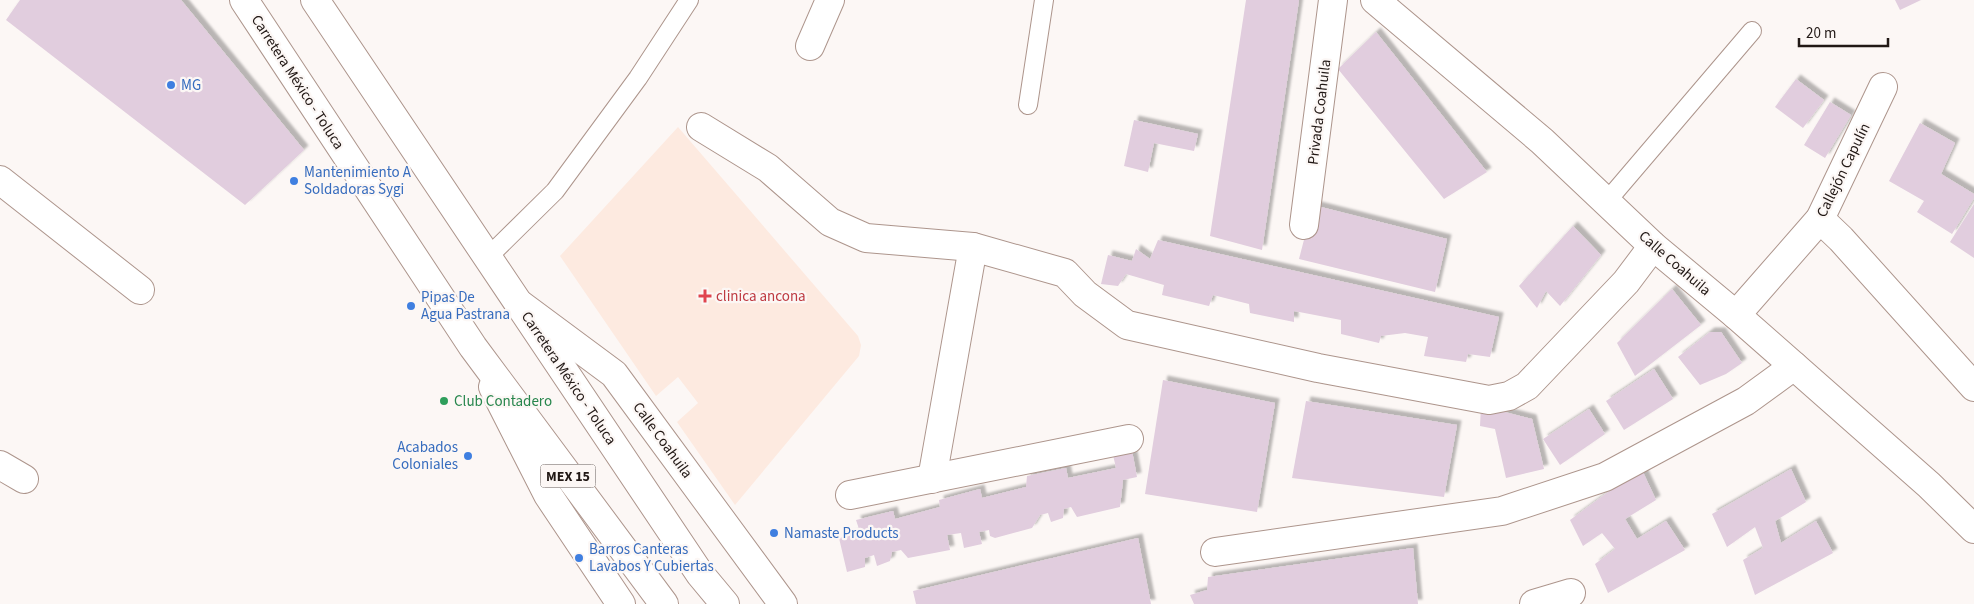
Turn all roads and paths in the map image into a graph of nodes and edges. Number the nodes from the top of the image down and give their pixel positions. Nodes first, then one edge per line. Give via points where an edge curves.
1 (244, 0) edge
2 (316, 0) edge
3 (688, 0) edge
4 (830, 0) edge
5 (1044, 0) edge
6 (1333, 0) edge
7 (1375, 0) edge
8 (1752, 31) dead end
9 (810, 46) dead end
10 (1883, 88) dead end
11 (1028, 105) dead end
12 (701, 127) dead end
13 (0, 180) edge
14 (1607, 201) junction
15 (1820, 219) junction
16 (1304, 225) dead end
17 (1653, 246) junction
18 (973, 247) junction
19 (487, 258) junction
20 (140, 290) dead end
21 (518, 303) junction
22 (1736, 315) junction
23 (473, 347) junction
24 (1794, 366) junction
25 (1974, 387) edge
26 (1129, 439) dead end
27 (0, 465) edge
28 (24, 479) dead end
29 (932, 479) junction
30 (850, 495) dead end
31 (1974, 529) edge
32 (1215, 552) dead end
33 (1571, 593) dead end
34 (621, 604) edge
35 (664, 604) edge
36 (725, 604) edge
37 (783, 604) edge
38 (1534, 604) edge

1 - 23 street, Carretera México - Toluca / MEX 15
2 - 19 street, Carretera México - Toluca
3 - 19 lane via 638,78 556,191
4 - 9 street
5 - 11 lane
6 - 16 street, Privada Coahuila
7 - 14 street, Calle Coahuila via 1542,140
8 - 14 lane
10 - 15 street, Callejón Capulín
12 - 18 street via 768,168 830,222 866,238
13 - 20 street
14 - 17 street, Calle Coahuila
15 - 22 street, Callejón Capulín
15 - 25 street
17 - 18 street via 1626,282 1527,386 1509,396 1488,400 1318,368 1127,324 1085,294 1065,273
17 - 22 street, Calle Coahuila
18 - 29 street
19 - 21 street, Carretera México - Toluca
21 - 36 street, Carretera México - Toluca via 695,566
21 - 37 street, Calle Coahuila via 614,374
22 - 24 street, Calle Coahuila
23 - 34 street via 548,495
23 - 35 street, Carretera México - Toluca / MEX 15
24 - 31 street, Calle Coahuila
24 - 32 street via 1746,402 1605,477 1502,511
26 - 29 street
27 - 28 street
29 - 30 street
33 - 38 street

